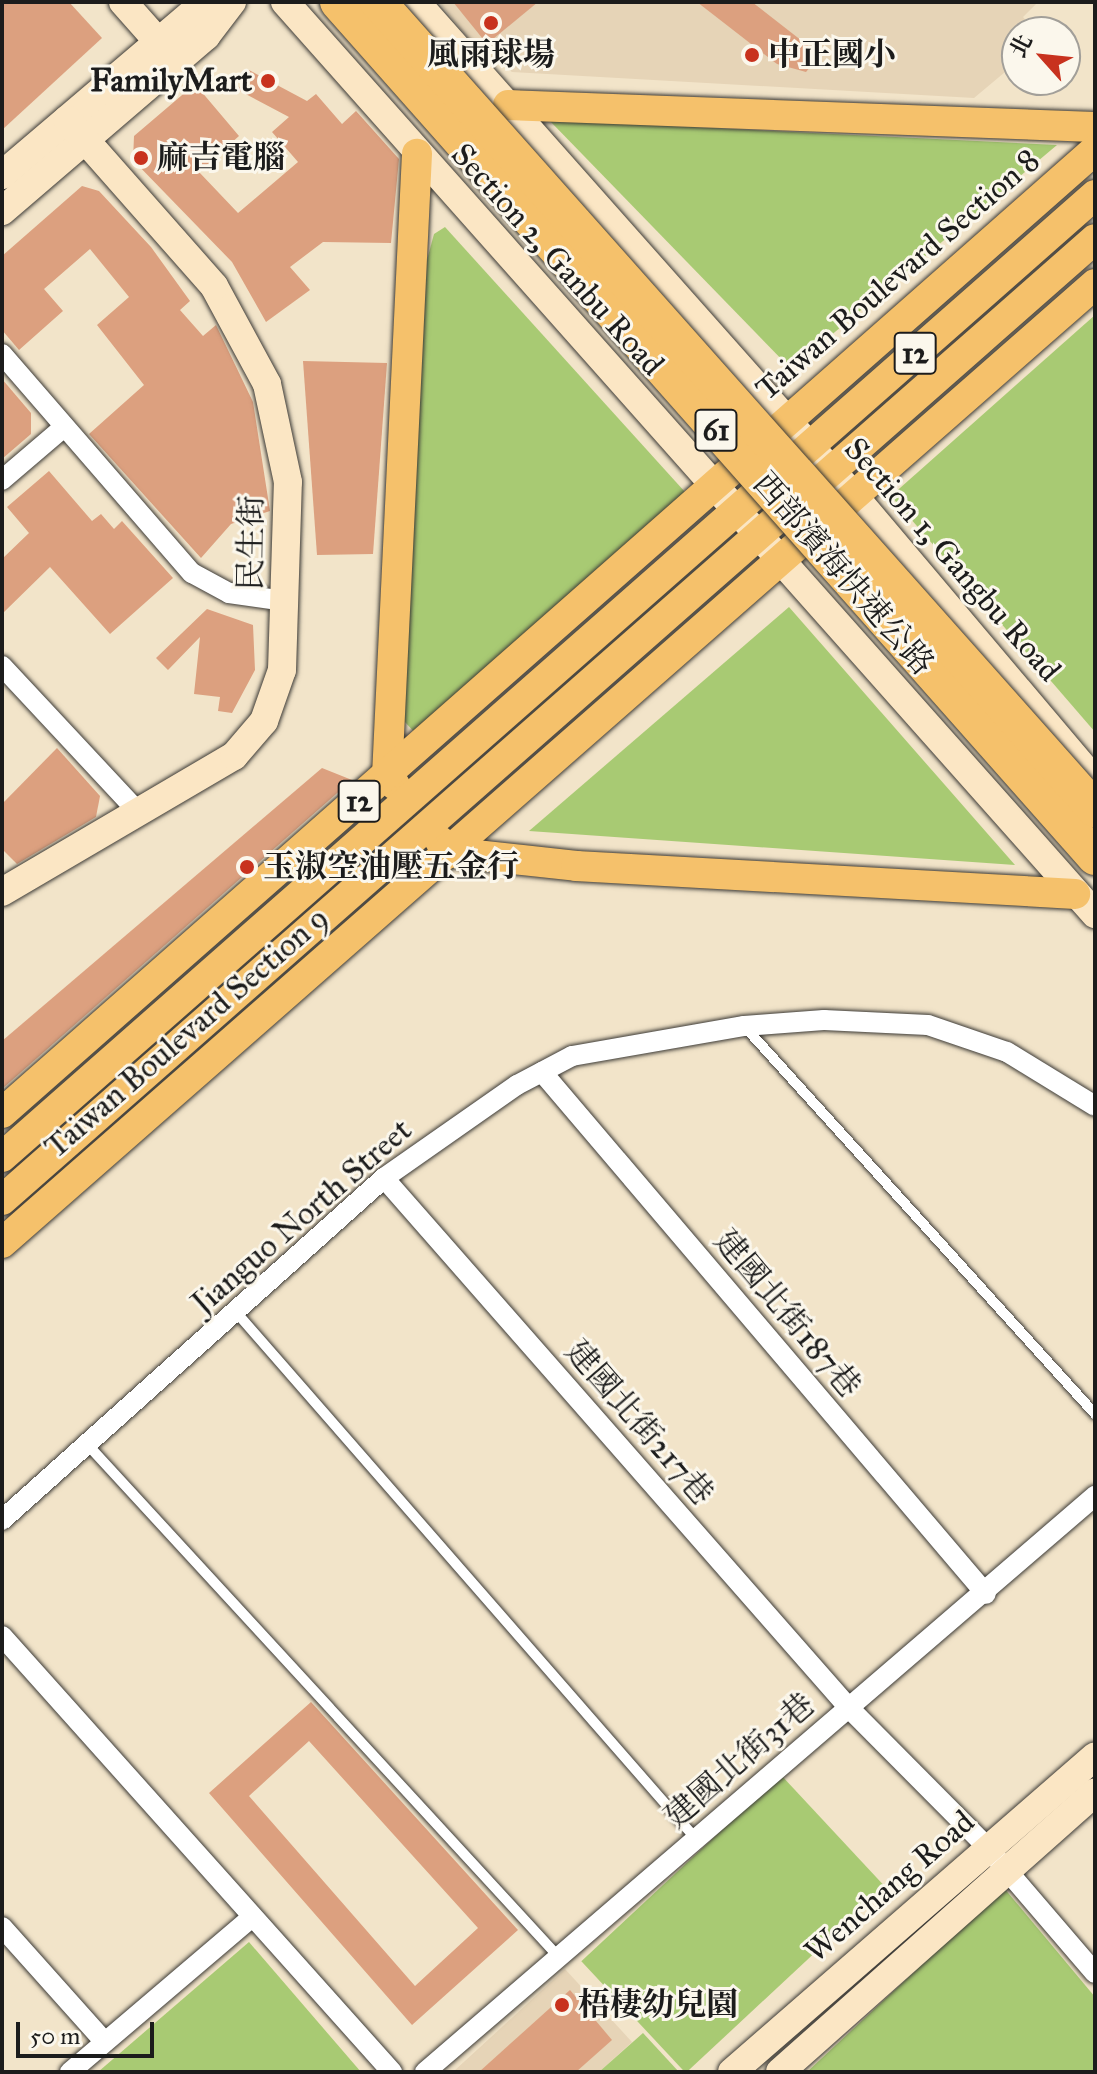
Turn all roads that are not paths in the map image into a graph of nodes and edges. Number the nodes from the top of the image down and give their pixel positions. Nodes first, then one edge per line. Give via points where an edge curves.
1 (123, 2) edge
2 (205, 2) edge
3 (232, 2) edge
4 (285, 2) edge
5 (338, 2) edge
6 (378, 2) edge
7 (416, 2) edge
8 (167, 52) junction
9 (508, 105) junction
10 (1095, 127) edge
11 (76, 129) junction
12 (1095, 150) edge
13 (417, 154) junction
14 (2, 175) edge
15 (1095, 195) edge
16 (2, 211) edge
17 (1095, 239) edge
18 (1095, 284) edge
19 (2, 354) edge
20 (788, 421) junction
21 (64, 427) junction
22 (810, 446) junction
23 (832, 471) junction
24 (2, 480) edge
25 (713, 487) junction
26 (854, 496) junction
27 (735, 512) junction
28 (757, 537) junction
29 (780, 562) junction
30 (285, 601) junction
31 (2, 666) edge
32 (387, 776) junction
33 (1095, 781) edge
34 (408, 801) junction
35 (1095, 809) edge
36 (139, 813) junction
37 (428, 827) junction
38 (448, 852) junction
39 (1095, 857) edge
40 (2, 892) edge
41 (1085, 904) edge
42 (744, 1026) junction
43 (542, 1072) junction
44 (1095, 1106) edge
45 (2, 1113) edge
46 (2, 1157) edge
47 (384, 1178) junction
48 (2, 1200) edge
49 (2, 1243) edge
50 (236, 1312) junction
51 (1095, 1414) edge
52 (87, 1444) junction
53 (1095, 1496) edge
54 (2, 1520) edge
55 (986, 1594) junction
56 (2, 1636) edge
57 (849, 1708) junction
58 (1095, 1756) edge
59 (1095, 1792) edge
60 (696, 1839) junction
61 (986, 1846) junction
62 (1006, 1871) junction
63 (251, 1918) junction
64 (2, 1927) edge
65 (556, 1954) junction
66 (1095, 1973) edge
67 (105, 2042) junction
68 (70, 2072) edge
69 (392, 2072) edge
70 (425, 2072) edge
71 (732, 2072) edge
72 (780, 2072) edge

1 - 8 street
2 - 8 street
3 - 8 street
4 - 13 street, Section 2, Ganbu Road
5 - 39 highway, 西部濱海快速公路 / 61, bridge
6 - 35 highway, 西部濱海快速公路 / 61, bridge
7 - 9 street, Section 2, Ganbu Road
8 - 11 street
9 - 10 main road
9 - 20 street, Section 2, Ganbu Road
11 - 14 street
11 - 16 street
11 - 30 street, 民生街 via 214,286 256,358 285,457
12 - 20 main road, Taiwan Boulevard Section 8 / 12
13 - 25 street, Section 2, Ganbu Road
13 - 32 main road
15 - 22 main road, 12
17 - 23 main road, 12
18 - 26 main road, 12
19 - 21 street
20 - 22 street, Section 1, Gangbu Road
20 - 25 main road, Taiwan Boulevard Section 8 / 12
21 - 24 street
21 - 30 street via 192,573 229,593
22 - 23 street, Section 1, Gangbu Road
22 - 27 main road, 12
23 - 26 street, Section 1, Gangbu Road
23 - 28 main road, 12
25 - 27 street, Section 2, Ganbu Road
25 - 32 main road, Taiwan Boulevard Section 9 / 12
26 - 29 main road, 12
26 - 33 street, Section 1, Gangbu Road
27 - 28 street, Section 2, Ganbu Road
27 - 34 main road, Taiwan Boulevard Section 9 / 12
28 - 29 street, Section 2, Ganbu Road
28 - 37 main road, Taiwan Boulevard Section 9 / 12
29 - 38 main road, Taiwan Boulevard Section 9 / 12
29 - 41 street
30 - 36 street, 民生街 via 278,688 255,734 221,765
31 - 36 street
32 - 34 main road
32 - 45 main road, Taiwan Boulevard Section 9 / 12
34 - 37 main road
34 - 46 main road, Taiwan Boulevard Section 9 / 12
36 - 40 street, 民生街
37 - 38 main road
37 - 48 main road, Taiwan Boulevard Section 9 / 12
38 - 41 main road
38 - 49 main road, Taiwan Boulevard Section 9 / 12
42 - 43 street, Jianguo North Street via 572,1056
42 - 44 street, Jianguo North Street via 928,1025 1007,1052
42 - 51 lane
43 - 47 street, Jianguo North Street
43 - 55 street, 建國北街187巷
47 - 50 street, Jianguo North Street
47 - 57 street, 建國北街217巷
50 - 52 street, Jianguo North Street
50 - 60 lane via 470,1572
52 - 54 street, Jianguo North Street
52 - 65 lane
53 - 55 street, 建國北街31巷
55 - 57 street, 建國北街31巷
56 - 63 street
57 - 60 street, 建國北街31巷
57 - 61 street, 建國北街217巷
58 - 61 street, Wenchang Road
59 - 62 street, Wenchang Road
60 - 65 street, 建國北街31巷
61 - 62 street, 建國北街217巷
61 - 71 street, Wenchang Road
62 - 66 street, 建國北街217巷
62 - 72 street, Wenchang Road
63 - 67 street
63 - 69 street
64 - 67 street
65 - 70 street, 建國北街31巷
67 - 68 street

